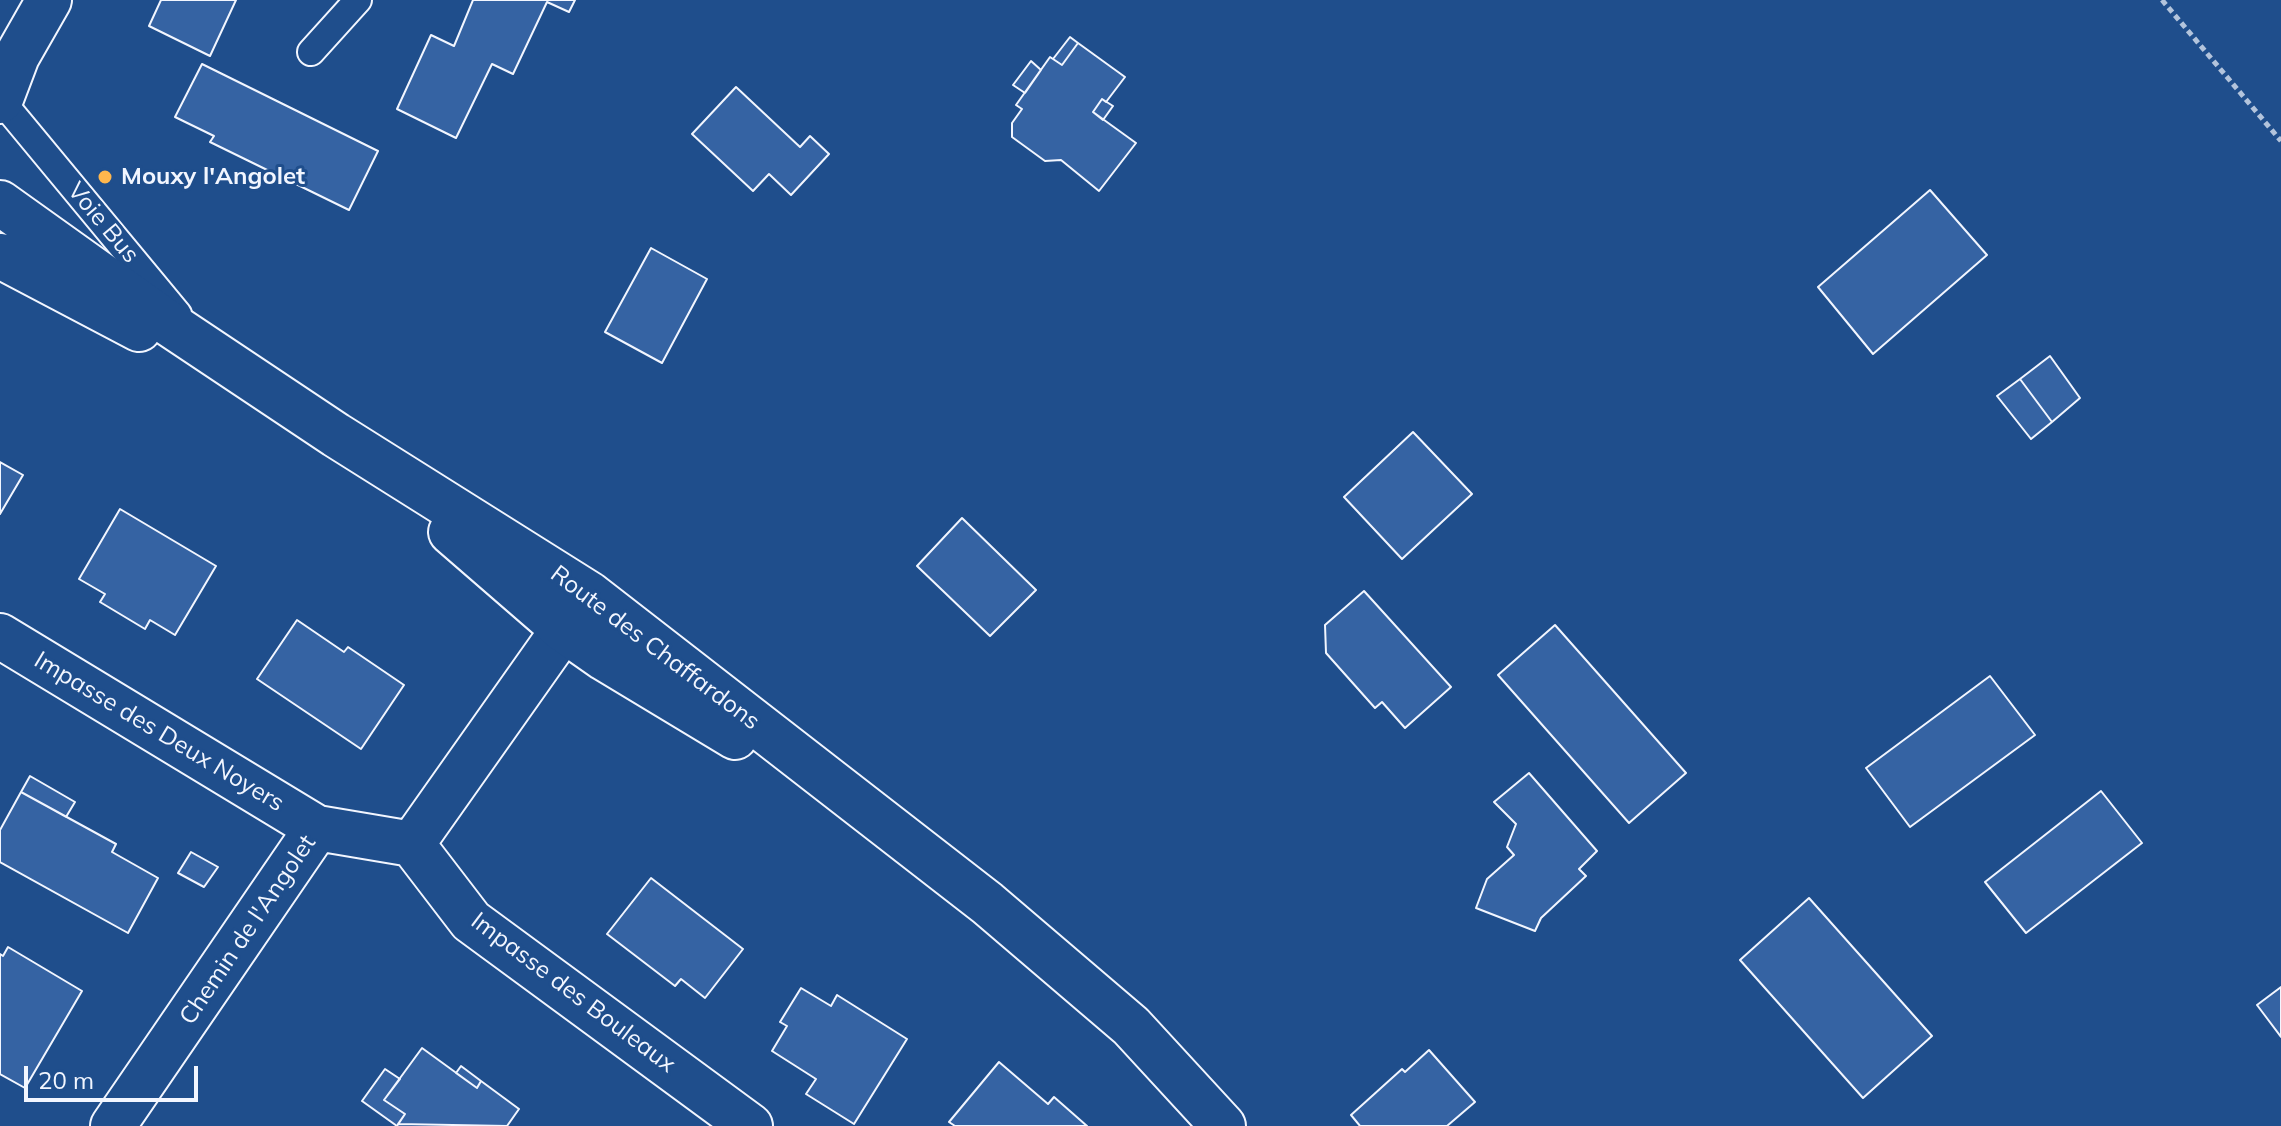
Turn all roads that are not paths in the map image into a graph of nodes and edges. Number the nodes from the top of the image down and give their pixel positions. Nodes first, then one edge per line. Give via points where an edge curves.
1 (49, 0) edge
2 (358, 0) edge
3 (311, 52) dead end
4 (8, 65) edge
5 (0, 100) edge
6 (0, 203) edge
7 (0, 256) edge
8 (206, 348) junction
9 (295, 406) junction
10 (336, 435) junction
11 (589, 594) junction
12 (564, 630) junction
13 (0, 636) edge
14 (317, 828) junction
15 (412, 844) junction
16 (911, 845) junction
17 (113, 1126) edge
18 (750, 1126) edge
19 (1223, 1126) edge

1 - 4 main road
2 - 3 lane
4 - 5 main road
5 - 8 lane, Voie Bus
6 - 8 main road, Route des Chaffardons
7 - 9 main road
8 - 9 main road, Route des Chaffardons
9 - 10 main road, Route des Chaffardons
10 - 11 main road, Route des Chaffardons
10 - 12 main road
11 - 12 main road
11 - 16 main road, Route des Chaffardons
12 - 15 main road
12 - 16 main road
13 - 14 main road, Impasse des Deux Noyers
14 - 15 main road, Chemin de l'Angolet
14 - 17 main road, Chemin de l'Angolet
15 - 18 main road, Impasse des Bouleaux via 471,921
16 - 19 main road, Route des Chaffardons via 1131,1026

